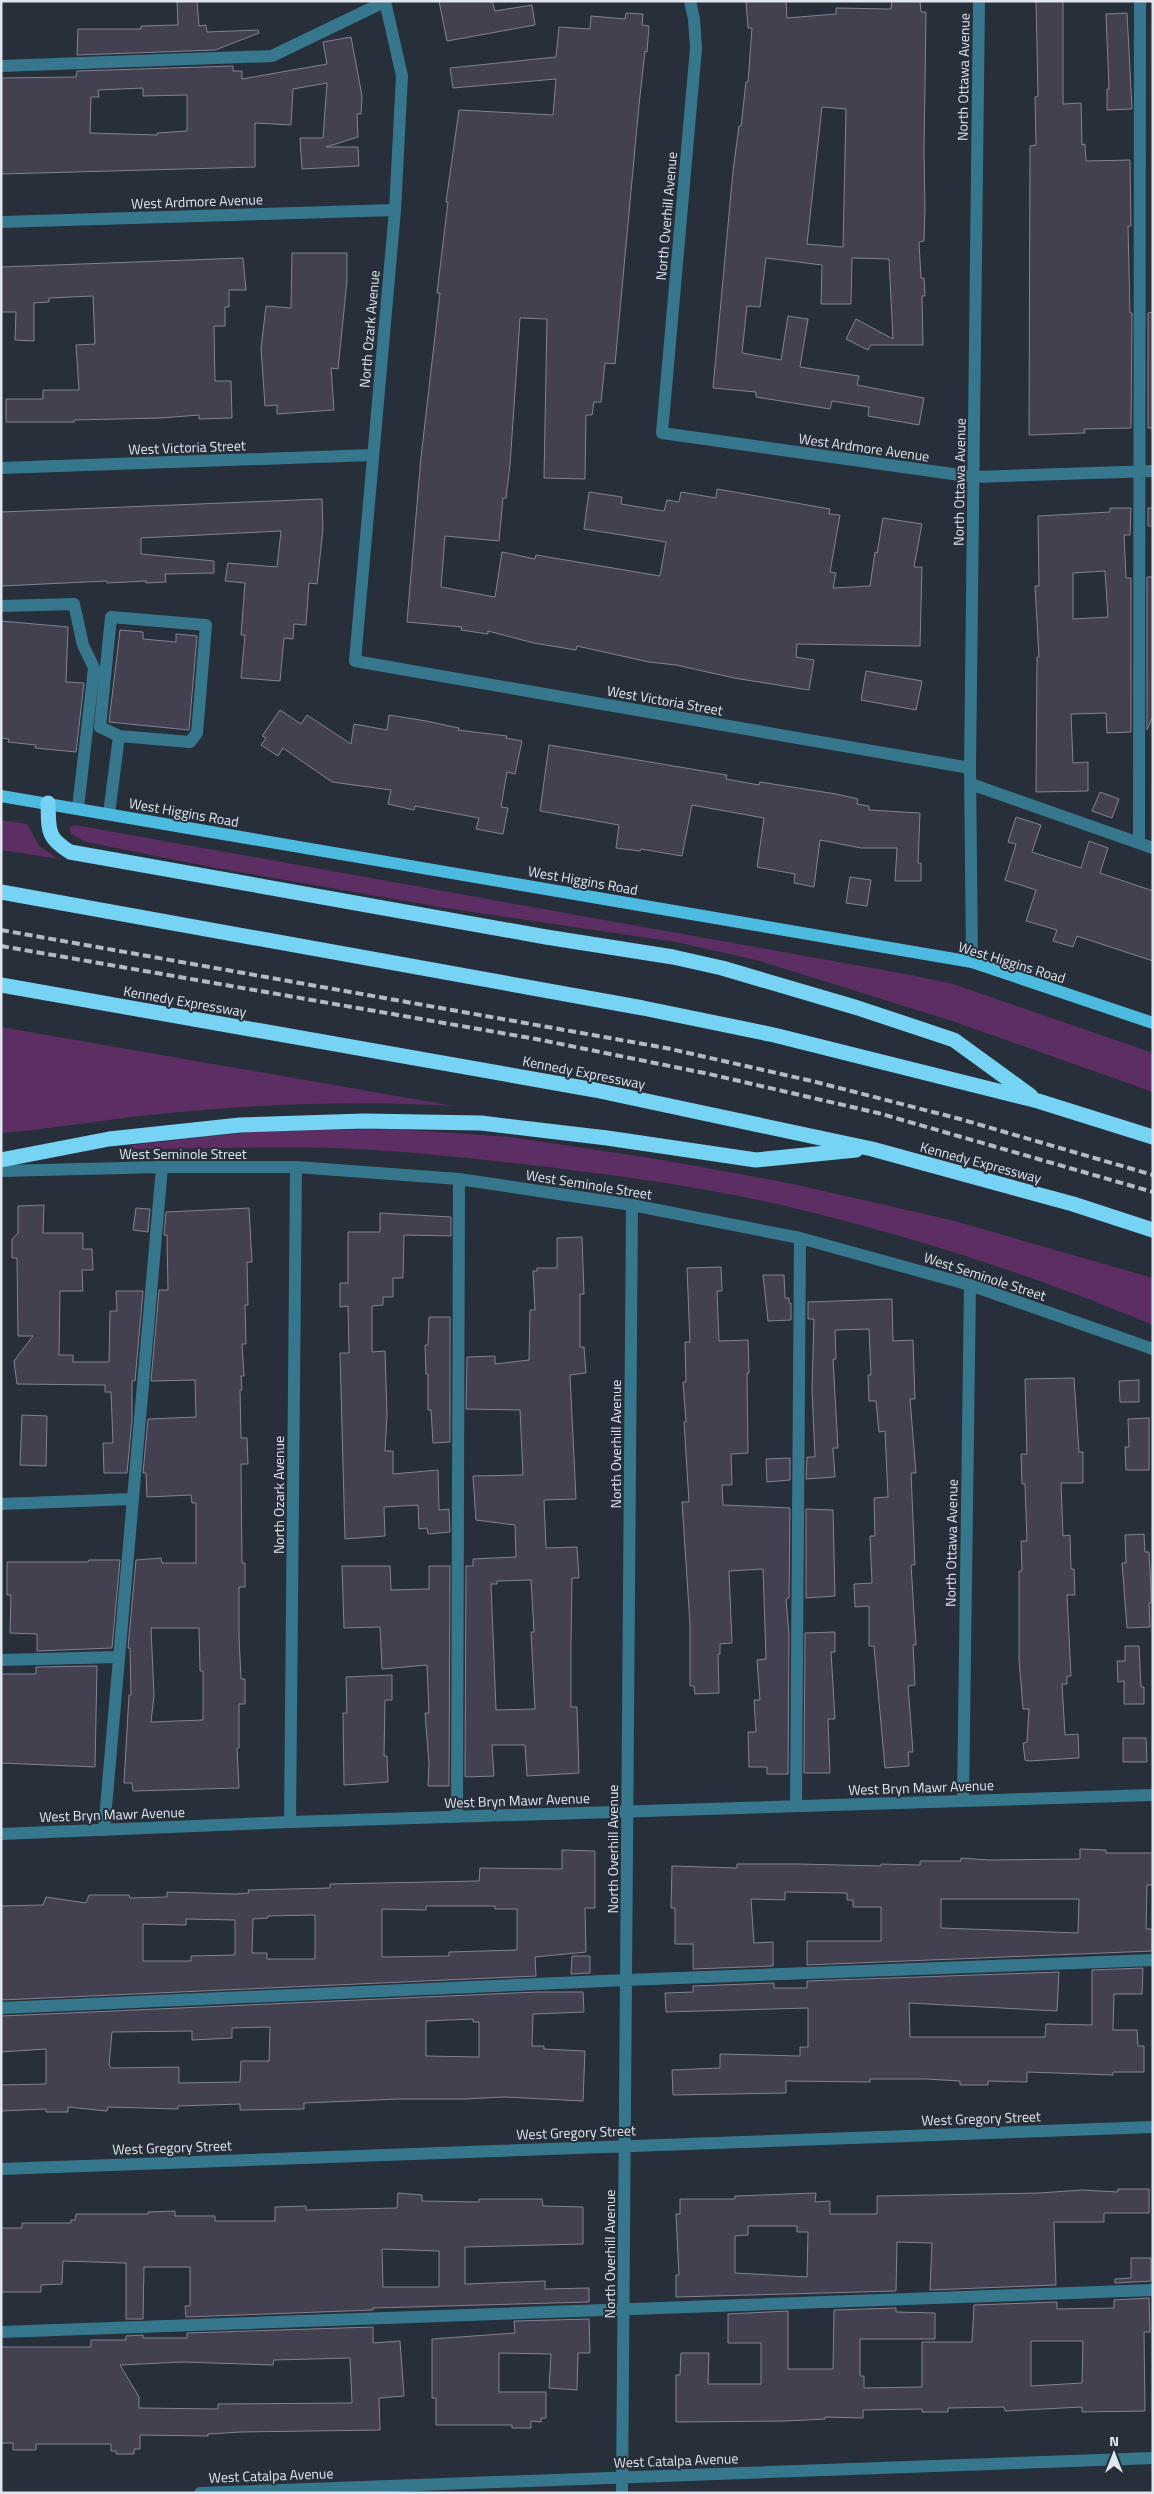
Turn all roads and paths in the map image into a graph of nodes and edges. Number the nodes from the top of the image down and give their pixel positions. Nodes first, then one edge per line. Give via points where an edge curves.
1 (386, 1) edge
2 (690, 1) edge
3 (979, 1) edge
4 (1140, 1) edge
5 (1, 66) edge
6 (394, 210) junction
7 (1, 222) edge
8 (662, 434) joint
9 (373, 455) junction
10 (1, 468) edge
11 (1153, 471) edge
12 (1138, 472) junction
13 (974, 477) junction
14 (1, 606) edge
15 (355, 661) joint
16 (119, 736) junction
17 (970, 768) junction
18 (971, 784) junction
19 (1, 796) edge
20 (48, 803) junction
21 (78, 808) junction
22 (109, 814) junction
23 (1139, 843) junction
24 (1153, 848) edge
25 (1, 892) edge
26 (972, 962) junction
27 (1, 985) edge
28 (1153, 1023) edge
29 (1038, 1101) junction
30 (1153, 1137) edge
31 (872, 1149) junction
32 (1, 1160) edge
33 (162, 1167) junction
34 (296, 1167) junction
35 (1, 1171) edge
36 (459, 1179) junction
37 (632, 1205) junction
38 (1153, 1230) edge
39 (800, 1238) junction
40 (970, 1285) junction
41 (1153, 1349) edge
42 (132, 1499) junction
43 (1, 1504) edge
44 (118, 1657) junction
45 (1, 1660) edge
46 (1153, 1795) edge
47 (963, 1801) junction
48 (796, 1806) junction
49 (627, 1812) junction
50 (457, 1817) junction
51 (290, 1822) junction
52 (104, 1830) junction
53 (1, 1834) edge
54 (1153, 1960) edge
55 (626, 1980) junction
56 (1, 2008) edge
57 (1153, 2127) edge
58 (625, 2145) junction
59 (1, 2169) edge
60 (1153, 2290) edge
61 (623, 2309) junction
62 (1, 2332) edge
63 (1153, 2458) edge
64 (622, 2477) junction
65 (200, 2493) edge
66 (622, 2493) edge

1 - 5 street via 272,56
1 - 6 street, North Ozark Avenue via 402,76
2 - 8 street, North Overhill Avenue via 696,48
3 - 13 street, North Ottawa Avenue
4 - 12 street
6 - 7 street, West Ardmore Avenue
6 - 9 street, North Ozark Avenue
8 - 13 street, West Ardmore Avenue
9 - 10 street, West Victoria Street
9 - 15 street, North Ozark Avenue
11 - 12 street, West Ardmore Avenue
12 - 13 street, West Ardmore Avenue
12 - 23 street
13 - 17 street, North Ottawa Avenue
14 - 21 street via 74,604 83,645 94,668
15 - 17 street, West Victoria Street
16 - 16 street via 190,742 197,733 206,625 111,617 100,727
16 - 22 street
17 - 18 street, North Ottawa Avenue
18 - 23 street
18 - 26 street, North Ottawa Avenue
19 - 20 main road, West Higgins Road
20 - 21 main road, West Higgins Road
20 - 29 highway via 49,832 55,843 70,852 722,968 954,1040
21 - 22 main road, West Higgins Road
22 - 26 main road, West Higgins Road
23 - 24 street
25 - 29 highway via 653,1010 774,1035
26 - 28 main road, West Higgins Road
27 - 31 highway, Kennedy Expressway via 595,1090
29 - 30 highway
31 - 32 highway via 756,1160 481,1123 364,1120 240,1125 109,1139
31 - 38 highway, Kennedy Expressway via 1073,1204
33 - 34 street, West Seminole Street
33 - 35 street, West Seminole Street
33 - 42 street
34 - 36 street, West Seminole Street
34 - 51 street, North Ozark Avenue
36 - 37 street, West Seminole Street
36 - 50 street
37 - 39 street, West Seminole Street
37 - 49 street, North Overhill Avenue
39 - 40 street, West Seminole Street
39 - 48 street
40 - 41 street, West Seminole Street
40 - 47 street, North Ottawa Avenue
42 - 43 street
42 - 44 street
44 - 45 street
44 - 52 street
46 - 47 street, West Bryn Mawr Avenue
47 - 48 street, West Bryn Mawr Avenue
48 - 49 street, West Bryn Mawr Avenue
49 - 50 street, West Bryn Mawr Avenue
49 - 55 street, North Overhill Avenue
50 - 51 street, West Bryn Mawr Avenue
51 - 52 street, West Bryn Mawr Avenue
52 - 53 street, West Bryn Mawr Avenue
54 - 55 street
55 - 56 street
55 - 58 street, North Overhill Avenue
57 - 58 street, West Gregory Street
58 - 59 street, West Gregory Street
58 - 61 street, North Overhill Avenue
60 - 61 street
61 - 62 street
61 - 64 street, North Overhill Avenue
63 - 64 street, West Catalpa Avenue
64 - 65 street, West Catalpa Avenue
64 - 66 street, North Overhill Avenue

